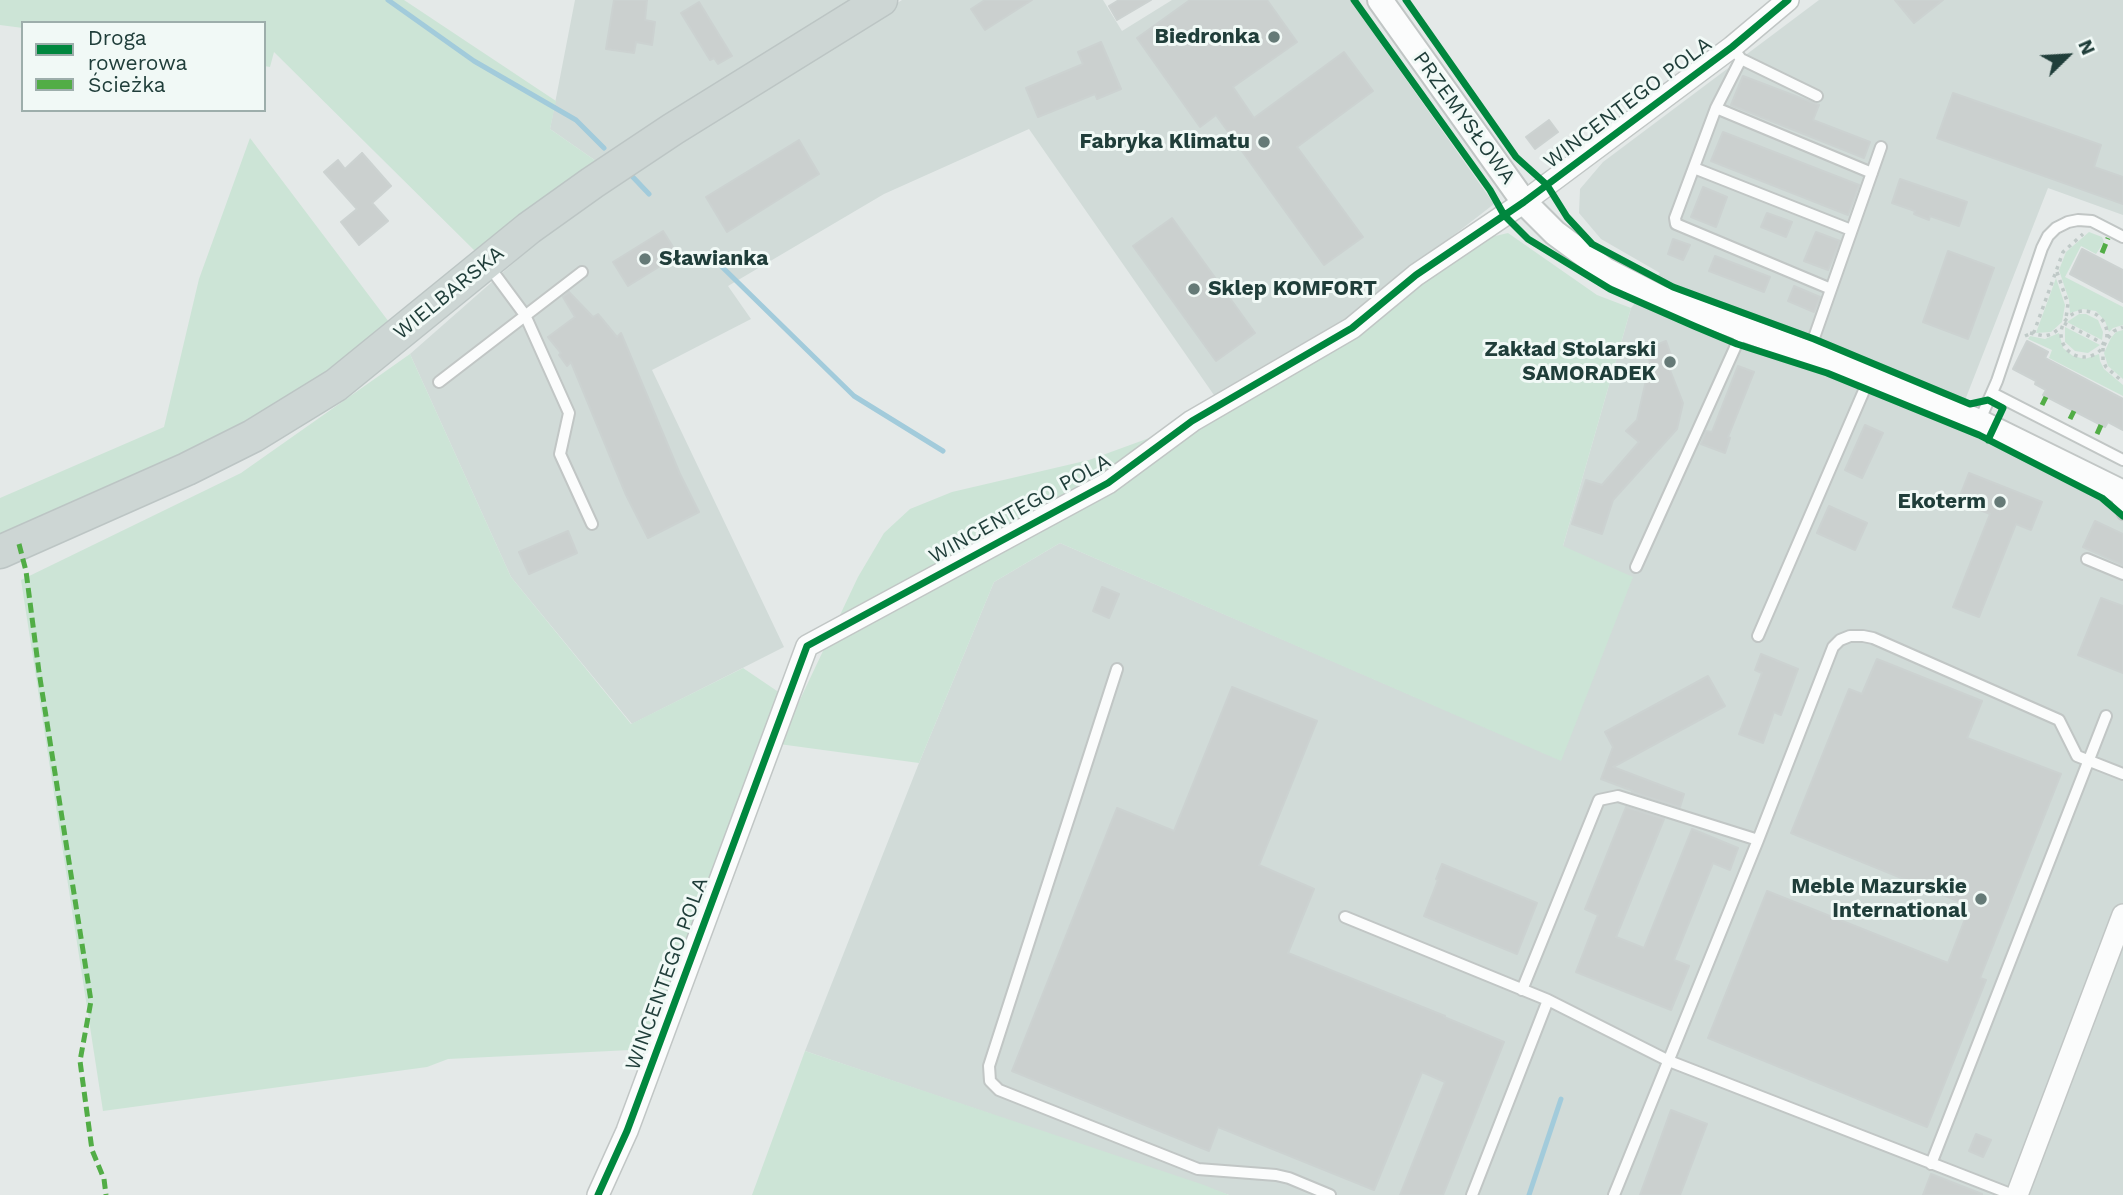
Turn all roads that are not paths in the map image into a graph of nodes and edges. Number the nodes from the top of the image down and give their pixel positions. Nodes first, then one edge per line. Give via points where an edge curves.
1 (881, 0) edge
2 (1380, 0) edge
3 (1788, 0) edge
4 (1737, 53) junction
5 (1817, 96) dead end
6 (1716, 108) junction
7 (1881, 147) dead end
8 (1694, 168) junction
9 (1872, 173) junction
10 (1524, 202) junction
11 (1852, 230) junction
12 (2123, 237) edge
13 (486, 263) junction
14 (582, 272) dead end
15 (1831, 289) junction
16 (525, 315) junction
17 (1743, 330) junction
18 (1808, 353) junction
19 (1869, 379) junction
20 (439, 382) dead end
21 (1992, 393) junction
22 (1979, 422) junction
23 (2123, 460) edge
24 (2118, 490) edge
25 (2123, 514) edge
26 (592, 524) dead end
27 (0, 552) edge
28 (2087, 559) dead end
29 (1636, 567) dead end
30 (2123, 573) edge
31 (1758, 636) dead end
32 (1116, 669) dead end
33 (2106, 716) dead end
34 (2089, 761) junction
35 (2123, 774) edge
36 (1758, 841) junction
37 (2123, 915) edge
38 (1345, 917) dead end
39 (1522, 990) junction
40 (1548, 1000) junction
41 (1669, 1061) junction
42 (1931, 1164) junction
43 (598, 1195) edge
44 (1330, 1195) edge
45 (1472, 1195) edge
46 (1614, 1195) edge
47 (2015, 1195) edge

1 - 13 main road, WIELBARSKA via 596,180
2 - 10 street, PRZEMYSŁOWA
3 - 4 street, WINCENTEGO POLA
4 - 5 lane
4 - 6 lane
4 - 10 street, WINCENTEGO POLA
6 - 8 lane
6 - 9 lane
7 - 9 lane
8 - 11 lane
8 - 15 lane via 1676,224
9 - 11 lane
10 - 17 street, PRZEMYSŁOWA via 1555,233 1605,270 1660,298
10 - 43 street, WINCENTEGO POLA via 1416,275 1352,328 1192,421 1108,483 807,646 627,1131
11 - 15 lane
12 - 21 lane via 2092,221 2078,220 2048,236
13 - 16 lane
13 - 27 main road, WIELBARSKA via 336,385 253,436
14 - 16 lane
15 - 18 lane
16 - 20 lane
16 - 26 lane via 569,413 560,454
17 - 18 street, PRZEMYSŁOWA
17 - 29 lane
18 - 19 street, PRZEMYSŁOWA
19 - 22 street, PRZEMYSŁOWA
19 - 31 lane
21 - 22 lane
21 - 23 lane
22 - 24 street, PRZEMYSŁOWA
24 - 25 lane
28 - 30 lane
32 - 44 lane via 989,1066 990,1080 999,1090 1198,1169 1276,1175
33 - 34 lane
34 - 35 lane
34 - 36 lane via 2077,756 2059,720 1873,638 1850,636 1833,647
34 - 42 lane
36 - 39 lane via 1618,796 1599,800
36 - 41 lane
37 - 47 street
38 - 39 lane
39 - 40 lane
40 - 41 lane
40 - 45 lane
41 - 42 lane
41 - 46 lane
42 - 47 lane

